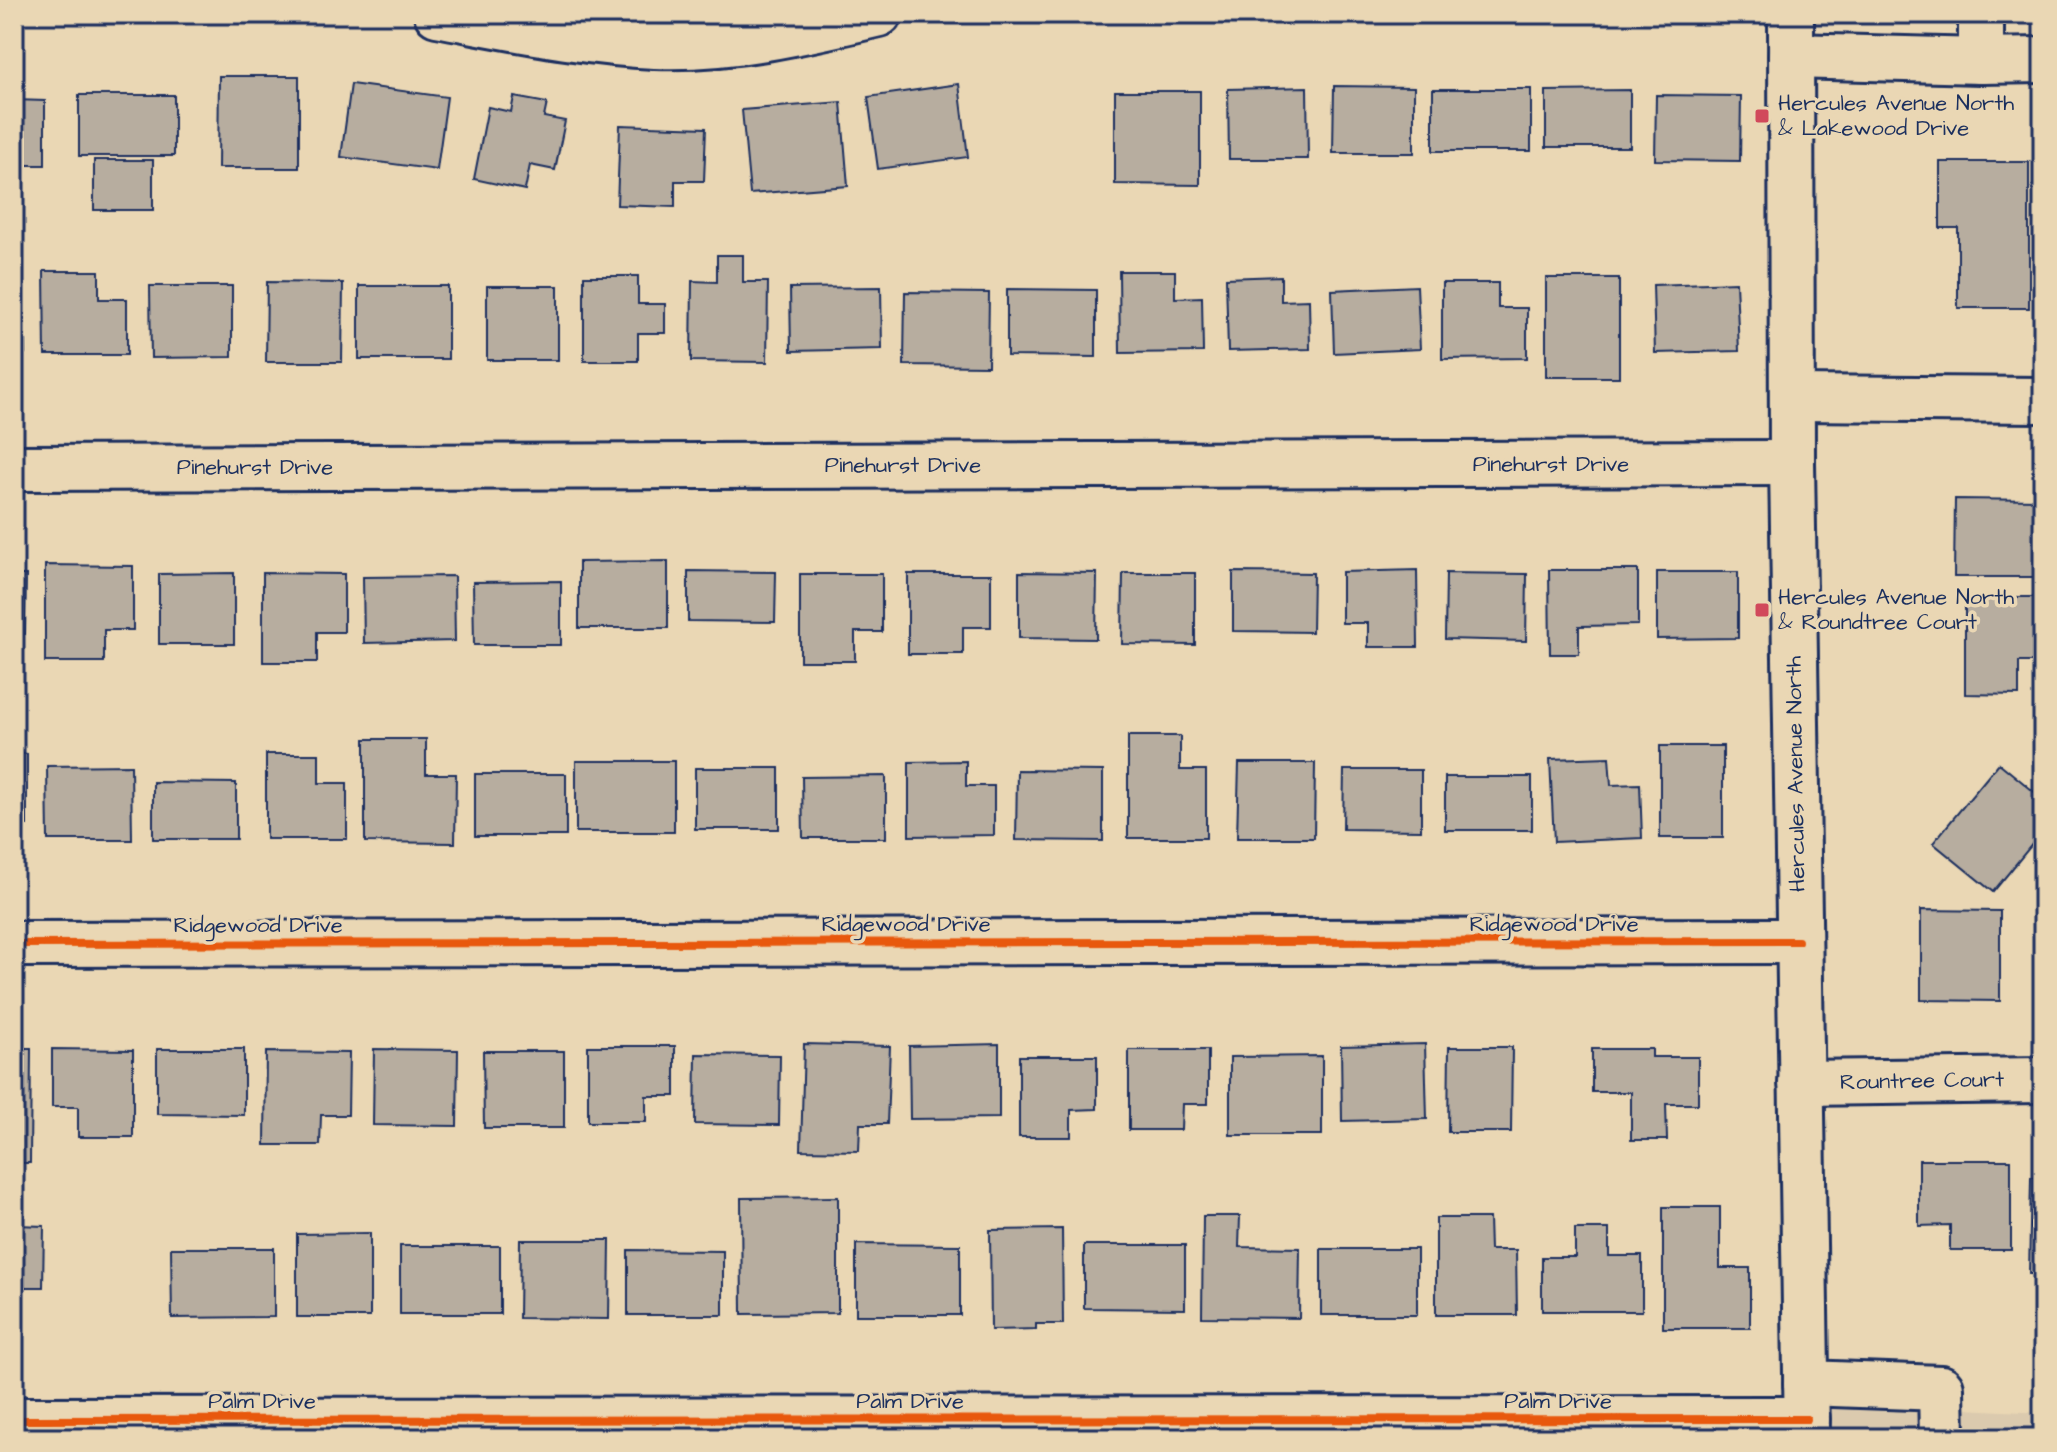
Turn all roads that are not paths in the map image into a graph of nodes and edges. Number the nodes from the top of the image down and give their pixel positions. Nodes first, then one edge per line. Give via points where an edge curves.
1 (437, 14) edge
2 (879, 14) edge
3 (1981, 14) edge
4 (1791, 35) edge
5 (2043, 60) edge
6 (1981, 61) junction
7 (1792, 398) junction
8 (2043, 400) edge
9 (1792, 463) junction
10 (14, 468) edge
11 (1798, 941) junction
12 (14, 944) edge
13 (2043, 1080) edge
14 (1801, 1083) junction
15 (1807, 1413) edge
16 (14, 1420) edge
17 (1942, 1438) edge

1 - 2 street via 599,42 658,46 786,36
3 - 6 street
4 - 6 street
4 - 7 street, Hercules Avenue North
5 - 6 street
7 - 8 street
7 - 9 street, Hercules Avenue North
9 - 10 street, Pinehurst Drive
9 - 11 street, Hercules Avenue North
11 - 12 street, Ridgewood Drive
11 - 14 street, Hercules Avenue North
13 - 14 street, Rountree Court
14 - 15 street, Hercules Avenue North
15 - 16 street, Palm Drive
15 - 17 street, Palm Drive via 1941,1388

